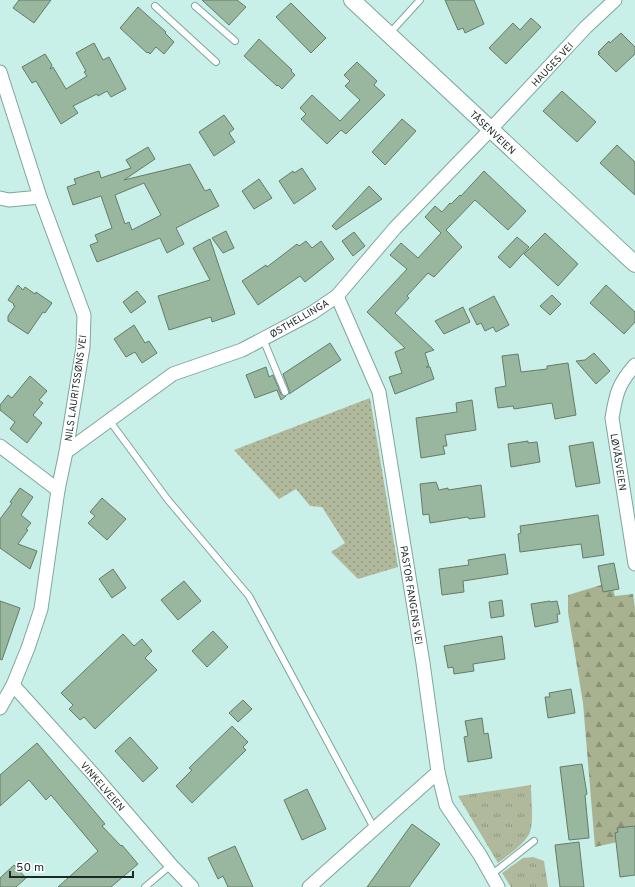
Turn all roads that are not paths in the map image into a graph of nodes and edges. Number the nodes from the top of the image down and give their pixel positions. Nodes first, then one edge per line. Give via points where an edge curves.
1 (352, 0) edge
2 (420, 0) edge
3 (615, 0) edge
4 (155, 6) dead end
5 (195, 6) dead end
6 (389, 34) junction
7 (235, 41) dead end
8 (216, 62) dead end
9 (0, 72) edge
10 (490, 130) junction
11 (40, 197) junction
12 (0, 198) edge
13 (635, 264) edge
14 (337, 296) junction
15 (263, 339) junction
16 (635, 366) edge
17 (284, 392) dead end
18 (110, 420) junction
19 (0, 446) edge
20 (66, 452) junction
21 (58, 490) junction
22 (635, 564) edge
23 (13, 685) junction
24 (0, 708) edge
25 (438, 772) junction
26 (374, 828) junction
27 (534, 841) dead end
28 (171, 865) junction
29 (491, 875) junction
30 (145, 887) edge
31 (192, 887) edge
32 (309, 887) edge
33 (498, 887) edge

1 - 6 street, TÅSENVEIEN
2 - 6 lane
3 - 10 street, HAUGES VEI via 586,27
4 - 8 lane
5 - 7 lane
6 - 10 street, TÅSENVEIEN
9 - 11 street, NILS LAURITSSØNS VEI
10 - 13 street, TÅSENVEIEN
10 - 14 street, ØSTHELLINGA via 395,228
11 - 12 street via 9,200
11 - 20 street, NILS LAURITSSØNS VEI via 84,315 84,347
14 - 15 street, ØSTHELLINGA via 312,313
14 - 25 street, PASTOR FANGENS VEI via 379,392
15 - 17 lane
15 - 18 street, ØSTHELLINGA via 242,350 173,374
16 - 22 street, LØVÅSVEIEN via 624,378 616,396 612,418
18 - 20 street, ØSTHELLINGA
18 - 26 lane via 168,500 248,596
19 - 21 street
20 - 21 street, NILS LAURITSSØNS VEI
21 - 23 street, NILS LAURITSSØNS VEI via 41,610
23 - 24 street, NILS LAURITSSØNS VEI
23 - 28 street, VINKELVEIEN
25 - 26 street
25 - 29 street, PASTOR FANGENS VEI via 446,805 480,854
26 - 32 street
27 - 29 lane
28 - 30 lane
28 - 31 street, VINKELVEIEN
29 - 33 street, PASTOR FANGENS VEI

